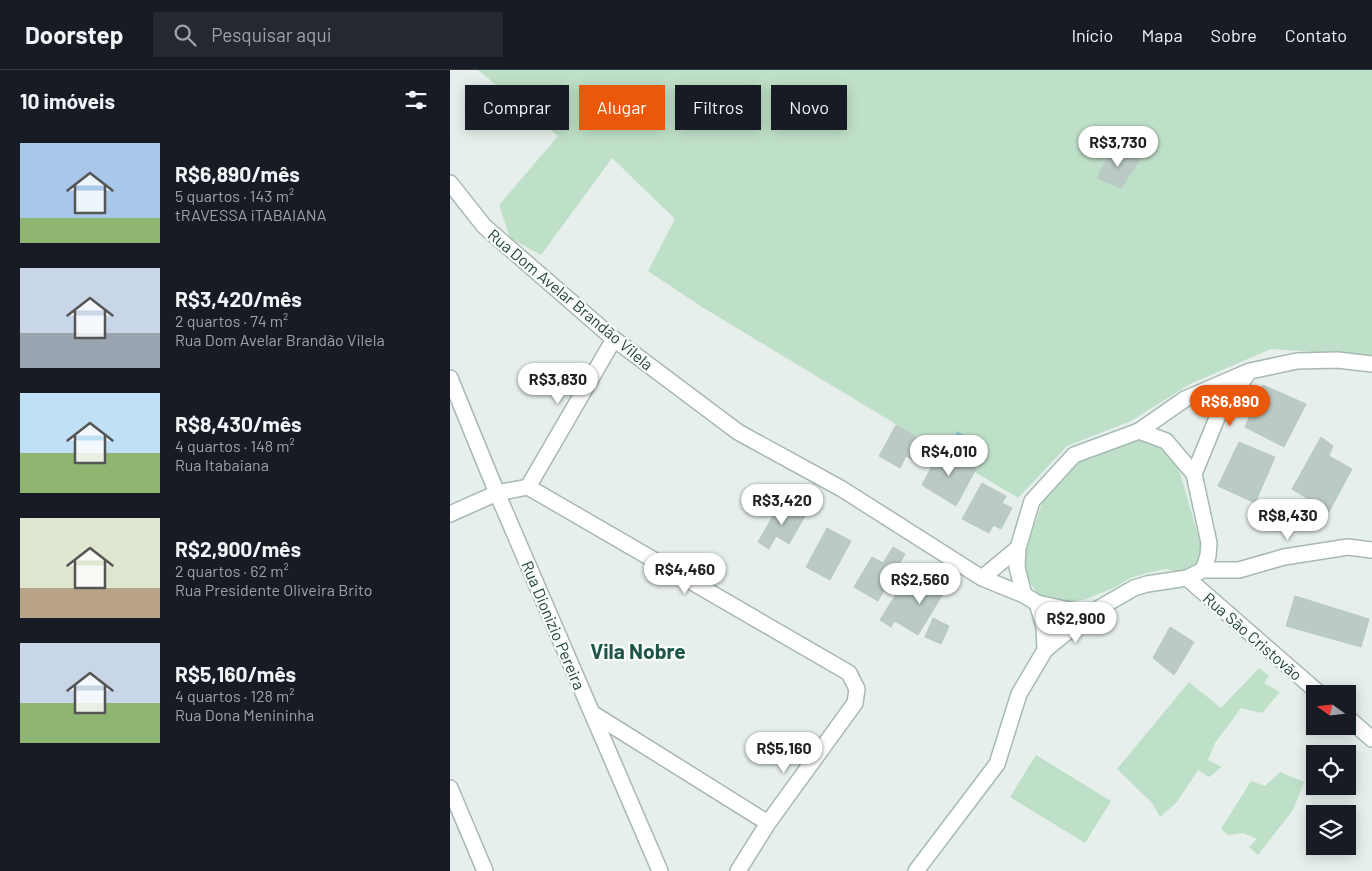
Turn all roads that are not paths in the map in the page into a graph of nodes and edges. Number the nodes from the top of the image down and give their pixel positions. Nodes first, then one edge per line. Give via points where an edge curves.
1 (450, 183) edge
2 (614, 339) junction
3 (1372, 364) edge
4 (1250, 371) junction
5 (450, 378) edge
6 (1139, 431) junction
7 (1194, 474) junction
8 (528, 487) junction
9 (497, 493) junction
10 (450, 514) edge
11 (1018, 548) junction
12 (1372, 550) edge
13 (1204, 570) junction
14 (982, 578) junction
15 (1187, 578) junction
16 (1024, 595) junction
17 (1037, 603) junction
18 (1089, 614) junction
19 (1045, 650) junction
20 (1310, 685) edge
21 (592, 713) junction
22 (1356, 725) edge
23 (1372, 739) edge
24 (450, 788) edge
25 (768, 823) junction
26 (485, 871) edge
27 (660, 871) edge
28 (738, 871) edge
29 (916, 871) edge

1 - 2 street, Rua Dom Avelar Brandão Vilela via 484,226
2 - 8 street
2 - 14 street, Rua Dom Avelar Brandão Vilela via 738,432 842,488
3 - 4 street via 1338,360 1297,361
4 - 6 street via 1185,399
4 - 7 street via 1219,413
5 - 9 street, Rua Dionizio Pereira
6 - 7 street via 1166,441
6 - 11 street via 1074,455 1032,501
7 - 13 street via 1208,543
8 - 9 street
8 - 25 street via 849,673 857,689 855,702
9 - 10 street
9 - 21 street, Rua Dionizio Pereira
11 - 14 street
11 - 16 street via 1017,567
12 - 13 street via 1348,547 1284,557 1239,570
13 - 15 street
14 - 16 street, Rua Dom Avelar Brandão Vilela
15 - 18 street via 1134,588
15 - 20 street, Rua São Cristovão
16 - 17 street, Rua Dom Avelar Brandão Vilela
17 - 18 street, Rua Dom Avelar Brandão Vilela
17 - 19 street via 1044,627
18 - 19 street
19 - 29 street via 1019,694 997,764
21 - 25 street
21 - 27 street, Rua Dionizio Pereira
22 - 23 street
24 - 26 street
25 - 28 street

